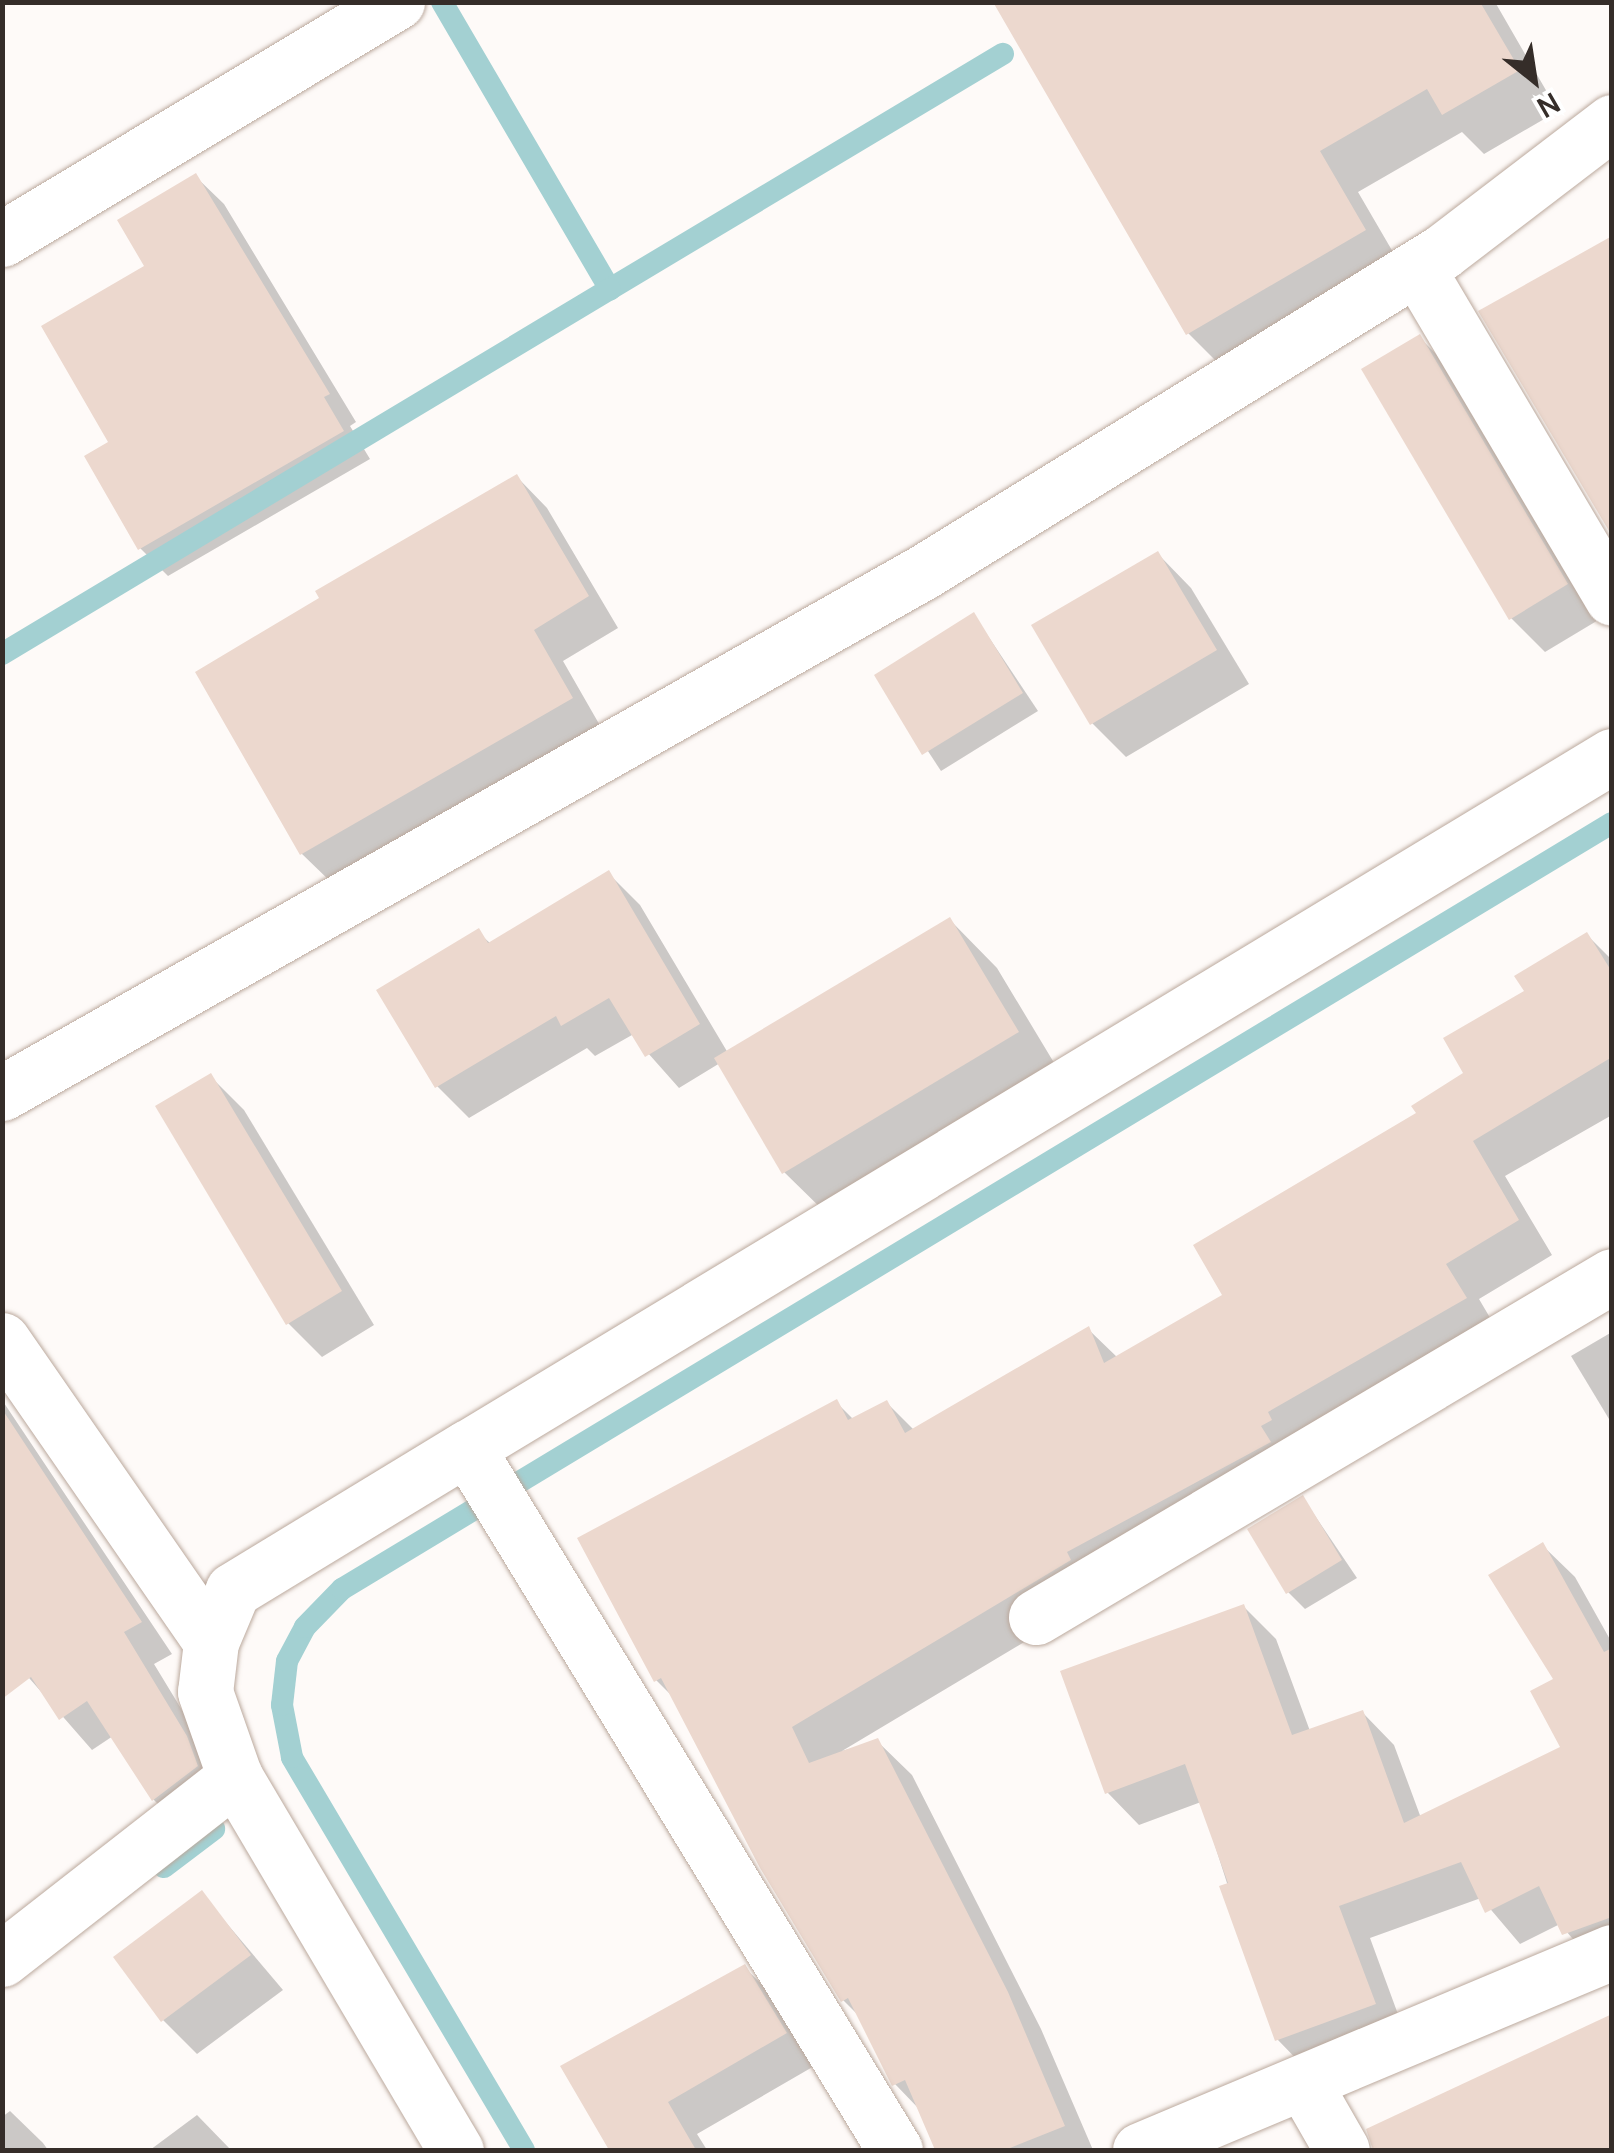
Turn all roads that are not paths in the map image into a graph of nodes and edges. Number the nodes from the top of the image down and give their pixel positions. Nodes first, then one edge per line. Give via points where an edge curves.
1 (397, 2) edge
2 (1612, 122) edge
3 (2, 240) edge
4 (1417, 268) junction
5 (1612, 598) edge
6 (1612, 756) edge
7 (2, 1093) edge
8 (1612, 1276) edge
9 (2, 1340) edge
10 (471, 1454) junction
11 (1036, 1616) dead end
12 (211, 1642) junction
13 (236, 1777) junction
14 (1612, 1952) edge
15 (2, 1959) edge
16 (1303, 2082) junction
17 (456, 2150) edge
18 (895, 2150) edge
19 (1140, 2150) edge
20 (1342, 2150) edge

1 - 3 street
2 - 4 street
4 - 5 street
4 - 7 street via 925,572
6 - 10 street
8 - 11 street
9 - 12 street
10 - 12 street via 233,1590
10 - 18 street
12 - 13 street via 205,1692
13 - 15 street
13 - 17 street
14 - 16 street
16 - 19 street
16 - 20 street

